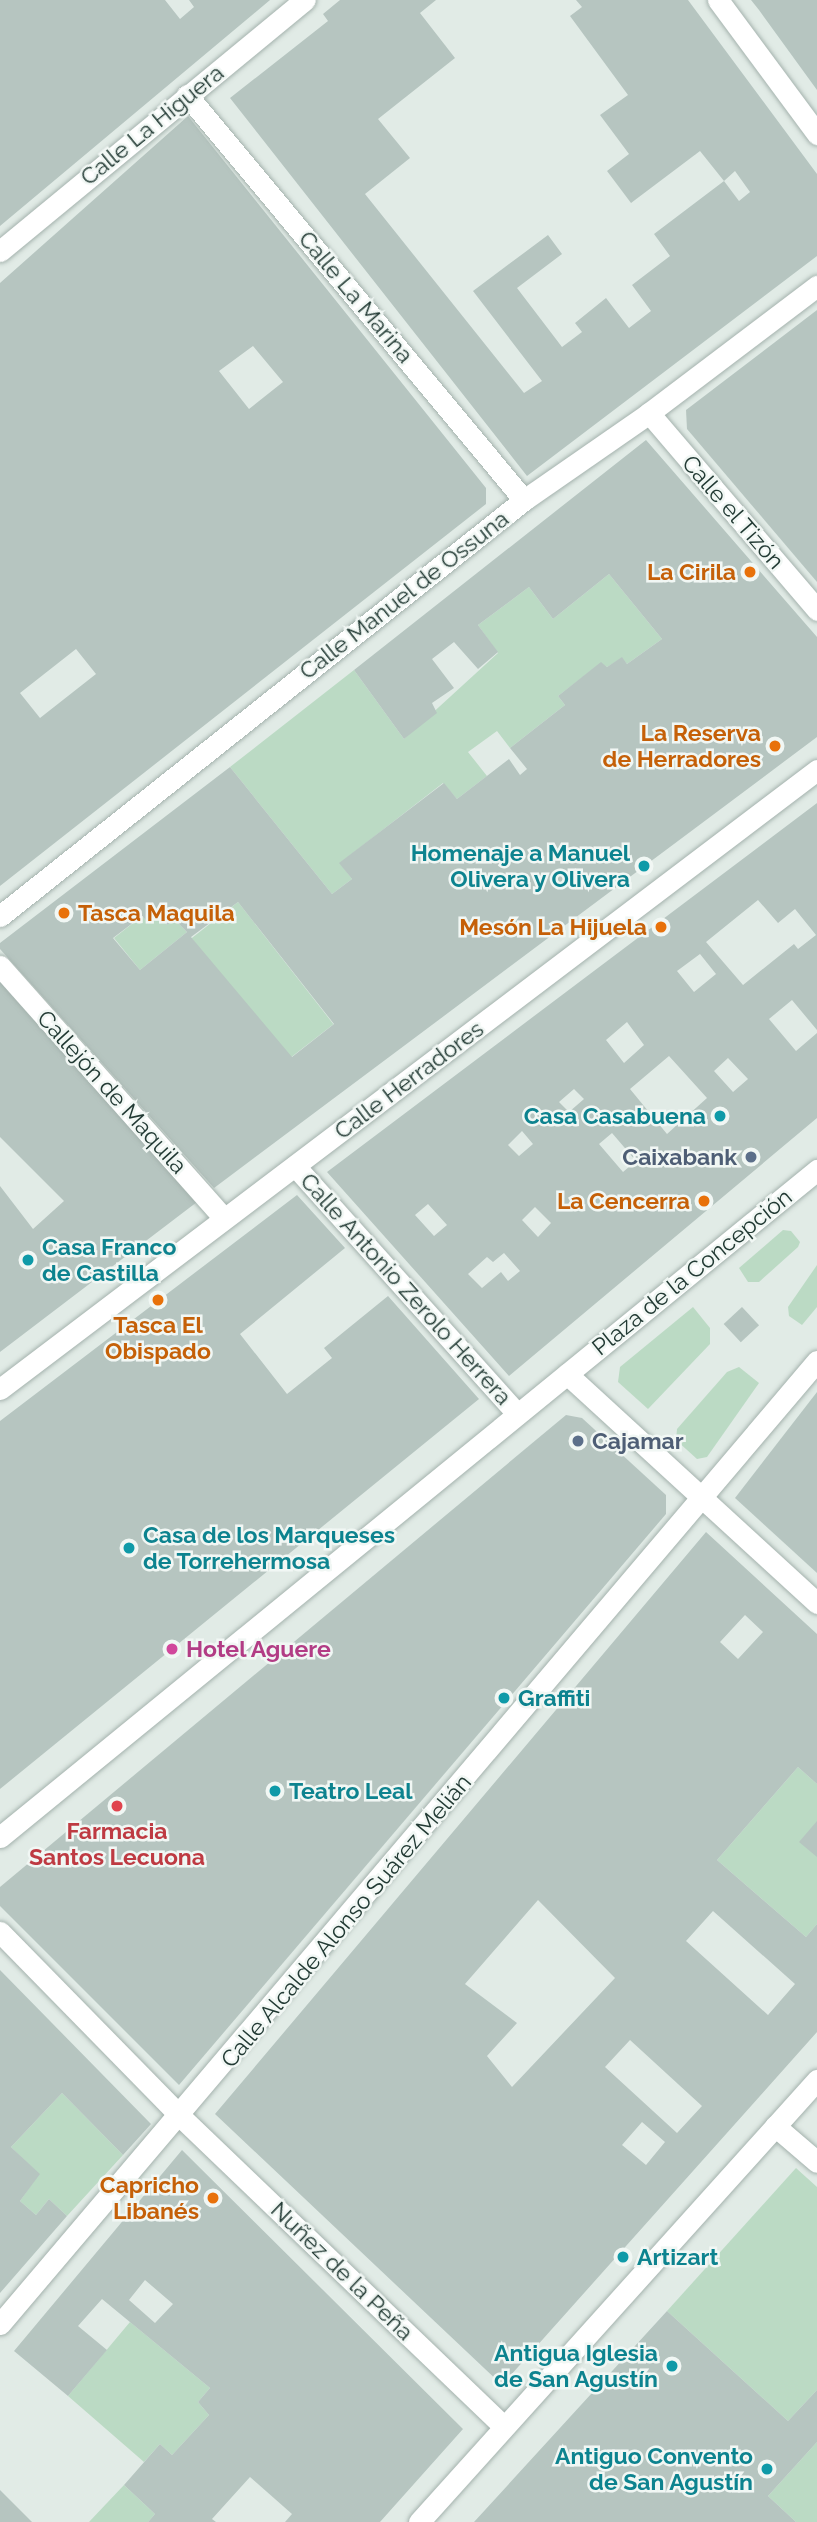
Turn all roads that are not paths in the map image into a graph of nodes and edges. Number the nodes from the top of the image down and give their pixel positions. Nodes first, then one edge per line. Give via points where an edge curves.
1 (305, 0) edge
2 (718, 0) edge
3 (187, 95) junction
4 (817, 134) edge
5 (0, 251) edge
6 (817, 286) edge
7 (649, 413) junction
8 (524, 500) junction
9 (817, 610) edge
10 (817, 770) edge
11 (0, 916) edge
12 (0, 966) edge
13 (295, 1166) junction
14 (817, 1170) edge
15 (224, 1218) junction
16 (817, 1361) edge
17 (567, 1374) junction
18 (0, 1389) edge
19 (516, 1412) junction
20 (696, 1509) junction
21 (817, 1603) edge
22 (0, 1837) edge
23 (0, 1932) edge
24 (817, 2080) edge
25 (180, 2116) junction
26 (775, 2126) junction
27 (817, 2162) edge
28 (0, 2323) edge
29 (503, 2426) junction
30 (419, 2522) edge

1 - 3 street, Calle La Higuera
2 - 4 street
3 - 5 street, Calle La Higuera
3 - 8 street, Calle La Marina
6 - 7 street, Calle Manuel de Ossuna
7 - 8 street, Calle Manuel de Ossuna
7 - 9 street, Calle el Tizón
8 - 11 street, Calle Manuel de Ossuna
10 - 13 street, Calle Herradores
12 - 15 street, Callejón de Maquila
13 - 15 street, Calle Herradores
13 - 19 street, Calle Antonio Zerolo Herrera
14 - 17 street, Plaza de la Concepción
15 - 18 street, Calle Herradores
16 - 20 street
17 - 19 street, Plaza de la Concepción
17 - 20 street
19 - 22 street, Plaza de la Concepción
20 - 21 street via 719,1518
20 - 25 street, Calle Alcalde Alonso Suárez Melián
23 - 25 street, Nuñez de la Peña
24 - 26 street
25 - 28 street, Calle Alcalde Alonso Suárez Melián
25 - 29 street, Nuñez de la Peña
26 - 27 street
26 - 29 street
29 - 30 street

